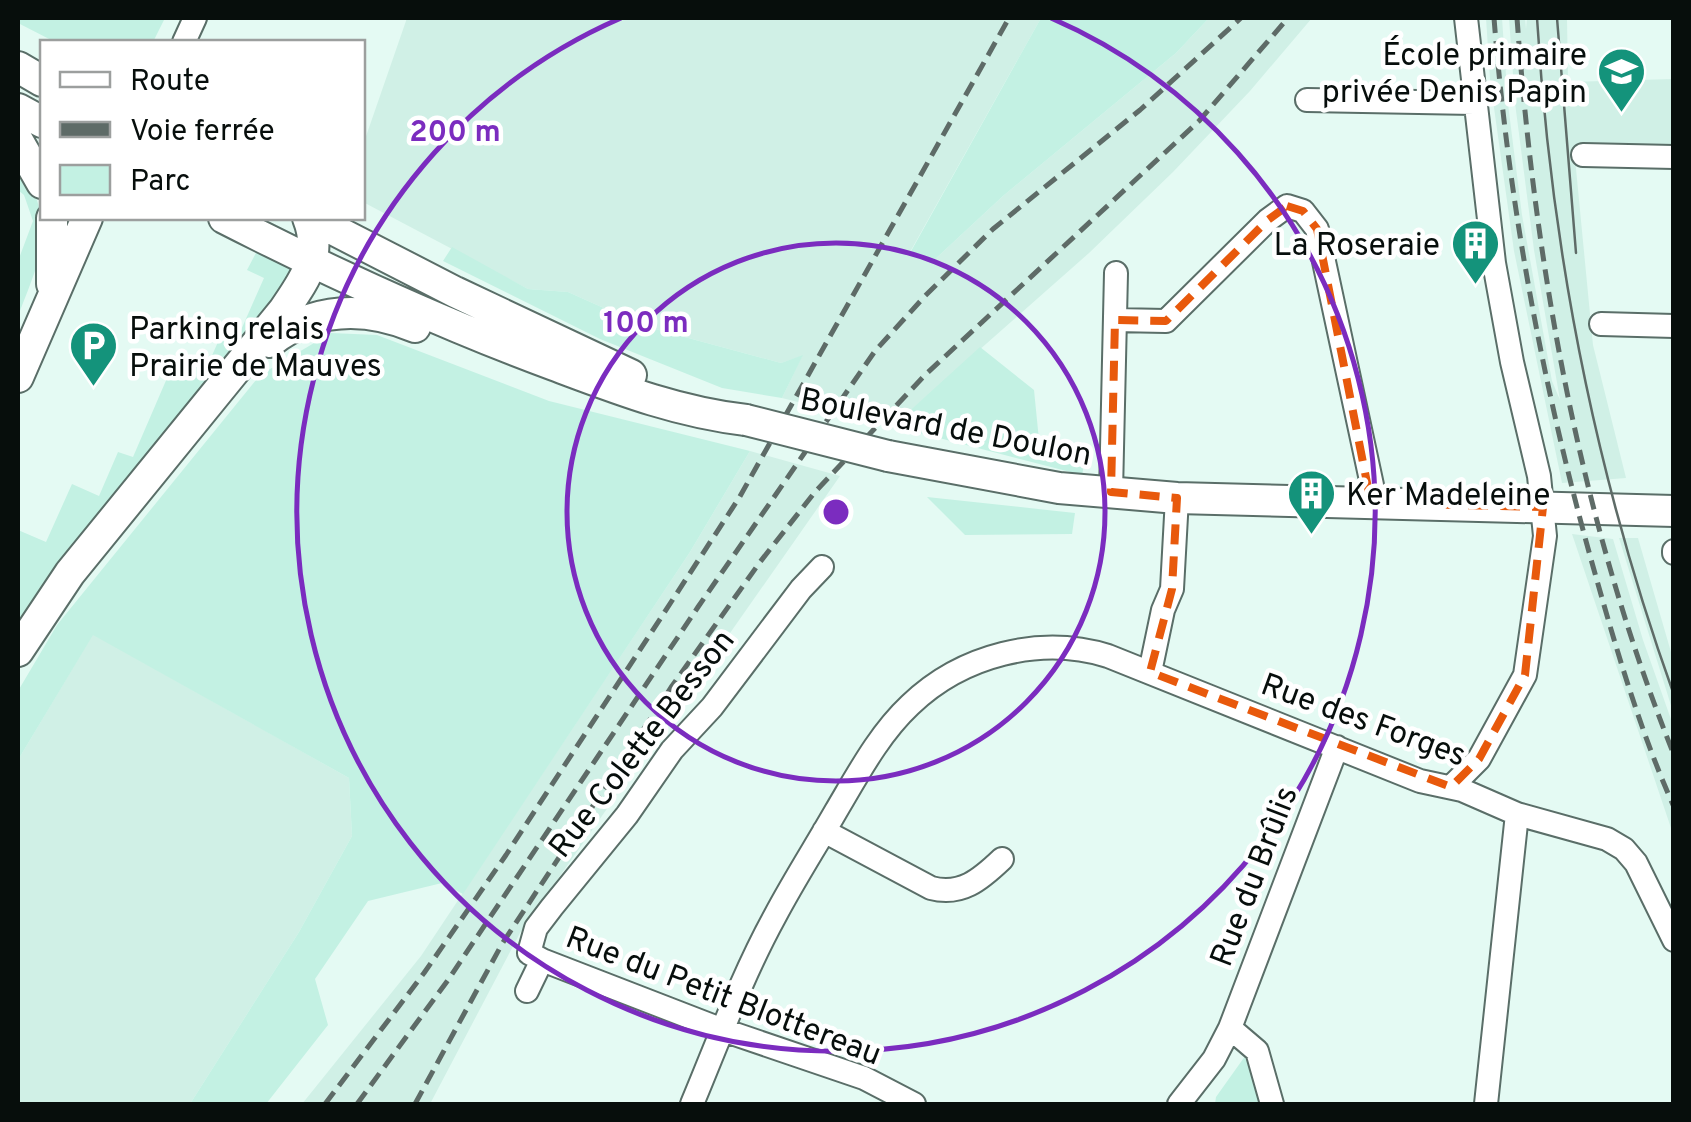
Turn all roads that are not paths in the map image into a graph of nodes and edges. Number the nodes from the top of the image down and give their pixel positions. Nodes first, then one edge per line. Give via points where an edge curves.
1 (1466, 18) edge
2 (18, 67) edge
3 (40, 80) edge
4 (1307, 100) dead end
5 (1474, 104) junction
6 (18, 109) edge
7 (40, 121) edge
8 (18, 141) edge
9 (1583, 155) dead end
10 (1674, 157) edge
11 (40, 180) edge
12 (52, 220) edge
13 (85, 220) edge
14 (228, 220) edge
15 (309, 220) edge
16 (313, 220) edge
17 (313, 264) junction
18 (416, 272) junction
19 (1116, 273) dead end
20 (53, 294) junction
21 (378, 294) junction
22 (1116, 320) junction
23 (1600, 324) dead end
24 (1674, 326) edge
25 (238, 370) junction
26 (18, 377) edge
27 (598, 382) junction
28 (746, 420) junction
29 (1111, 492) junction
30 (1177, 498) junction
31 (1372, 503) junction
32 (1543, 507) junction
33 (1674, 510) edge
34 (822, 567) dead end
35 (18, 650) edge
36 (1150, 672) junction
37 (1336, 747) junction
38 (1450, 787) junction
39 (1517, 814) junction
40 (824, 831) junction
41 (1002, 859) dead end
42 (1674, 940) edge
43 (542, 960) junction
44 (527, 991) dead end
45 (1230, 1028) junction
46 (722, 1030) junction
47 (692, 1104) edge
48 (914, 1104) edge
49 (1180, 1104) edge
50 (1272, 1104) edge
51 (1486, 1104) edge

1 - 5 street
2 - 3 main road
4 - 5 street
5 - 32 street via 1494,263
6 - 7 main road
8 - 11 main road
9 - 10 street
12 - 20 main road
13 - 20 main road
14 - 17 main road
15 - 17 main road
16 - 18 main road
17 - 21 main road
17 - 25 main road
18 - 21 main road via 399,288
18 - 28 main road via 608,364
19 - 22 street
20 - 26 main road
21 - 27 main road
22 - 29 street
22 - 31 street via 1166,321 1268,220 1288,206 1303,210 1317,229
23 - 24 street
25 - 27 main road via 287,329 348,312 400,321 546,378
25 - 35 main road via 70,574
27 - 28 main road via 696,414
28 - 29 main road, Boulevard de Doulon, bridge via 1007,480
29 - 30 main road, Boulevard de Doulon
30 - 31 main road, Boulevard de Doulon
30 - 36 street via 1172,589
31 - 32 main road, Boulevard de Doulon
32 - 33 main road, Boulevard de Doulon
32 - 38 street via 1545,548 1525,675 1478,759
34 - 43 street, Rue Colette Besson via 536,928 529,953
36 - 37 street, Rue des Forges
36 - 40 street, Rue des Forges via 1060,647 1016,650 965,668 937,683 891,725
37 - 38 street, Rue des Forges
37 - 45 street, Rue du Brûlis
38 - 39 street, Rue des Forges
39 - 42 street, Rue des Forges via 1624,849
39 - 51 street
40 - 41 street via 944,891 973,884
40 - 46 street, Rue des Forges
43 - 44 street, Rue du Petit Blottereau
43 - 46 street, Rue du Petit Blottereau
45 - 49 street, Rue du Brûlis
45 - 50 street via 1257,1051
46 - 47 street, Rue des Forges
46 - 48 street, Rue du Petit Blottereau via 864,1078

